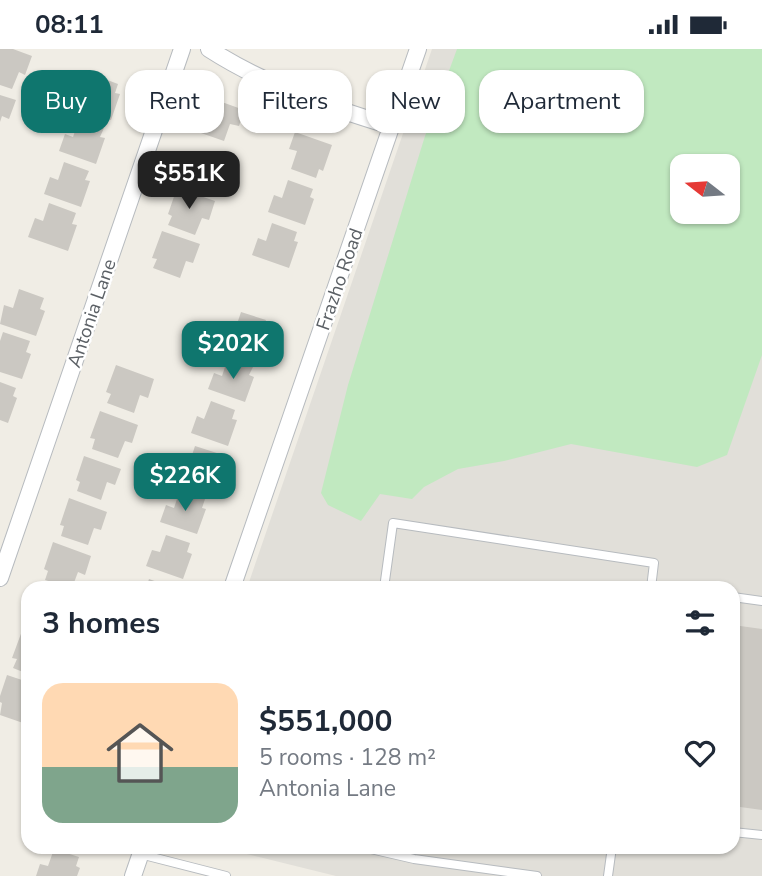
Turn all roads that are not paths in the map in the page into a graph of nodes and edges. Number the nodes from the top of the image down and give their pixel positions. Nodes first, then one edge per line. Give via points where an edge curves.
1 (182, 49) edge
2 (209, 49) edge
3 (418, 49) edge
4 (411, 70) edge
5 (366, 118) edge
6 (389, 133) edge
7 (0, 578) edge
8 (234, 581) edge
9 (385, 581) edge
10 (652, 581) edge
11 (740, 598) edge
12 (762, 601) edge
13 (740, 833) edge
14 (762, 835) edge
15 (141, 854) edge
16 (152, 854) edge
17 (392, 854) edge
18 (611, 854) edge
19 (133, 876) edge
20 (226, 876) edge
21 (537, 876) edge
22 (608, 876) edge

1 - 7 street, Antonia Lane
2 - 5 street via 288,91
3 - 4 street, Frazho Road
6 - 8 street, Frazho Road
9 - 10 lane via 393,523 654,563
11 - 12 lane
13 - 14 lane
15 - 19 street
16 - 20 lane
17 - 21 lane
18 - 22 lane

